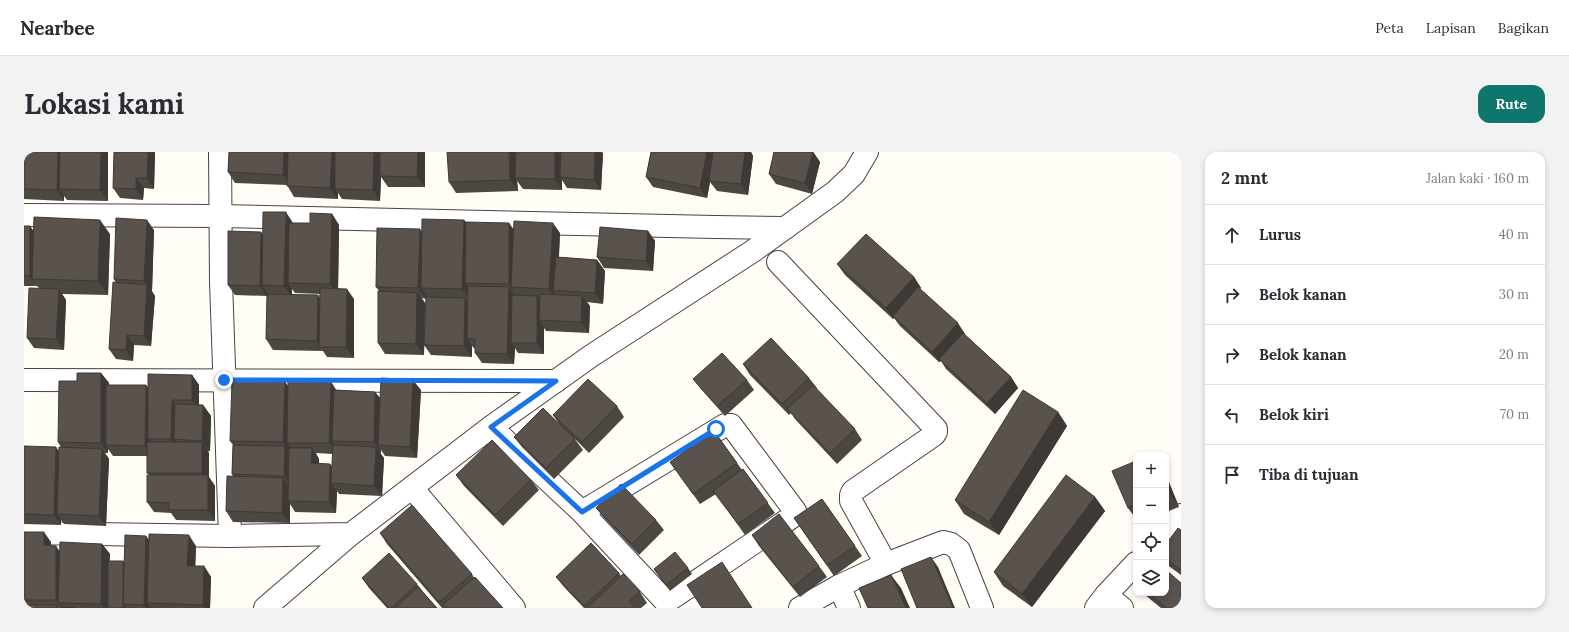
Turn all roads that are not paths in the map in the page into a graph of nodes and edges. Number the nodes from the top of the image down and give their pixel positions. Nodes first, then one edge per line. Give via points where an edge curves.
1 (220, 152) edge
2 (867, 152) edge
3 (24, 215) edge
4 (220, 216) junction
5 (785, 228) junction
6 (778, 262) dead end
7 (24, 380) edge
8 (224, 380) junction
9 (556, 381) junction
10 (491, 427) junction
11 (412, 488) junction
12 (582, 512) junction
13 (1181, 515) edge
14 (1169, 527) edge
15 (24, 533) edge
16 (351, 534) junction
17 (230, 536) junction
18 (886, 564) junction
19 (1133, 567) edge
20 (839, 586) junction
21 (1108, 604) edge
22 (265, 608) edge
23 (514, 608) edge
24 (800, 608) edge
25 (849, 608) edge
26 (982, 608) edge

1 - 4 street
2 - 5 street via 854,174 835,192
3 - 4 street
4 - 5 street
4 - 8 street
5 - 9 street
6 - 18 street via 936,429 934,435 853,491 851,496 851,501
7 - 8 street
8 - 9 street
8 - 17 street
9 - 10 street
10 - 11 street
10 - 12 street
11 - 16 street
11 - 23 street
12 - 12 street via 725,425 731,425 795,511 792,517 666,602
13 - 14 street
15 - 17 street
16 - 17 street
16 - 22 street
18 - 20 street
18 - 26 street via 943,542 956,546 962,555
19 - 21 street
20 - 24 street
20 - 25 street

